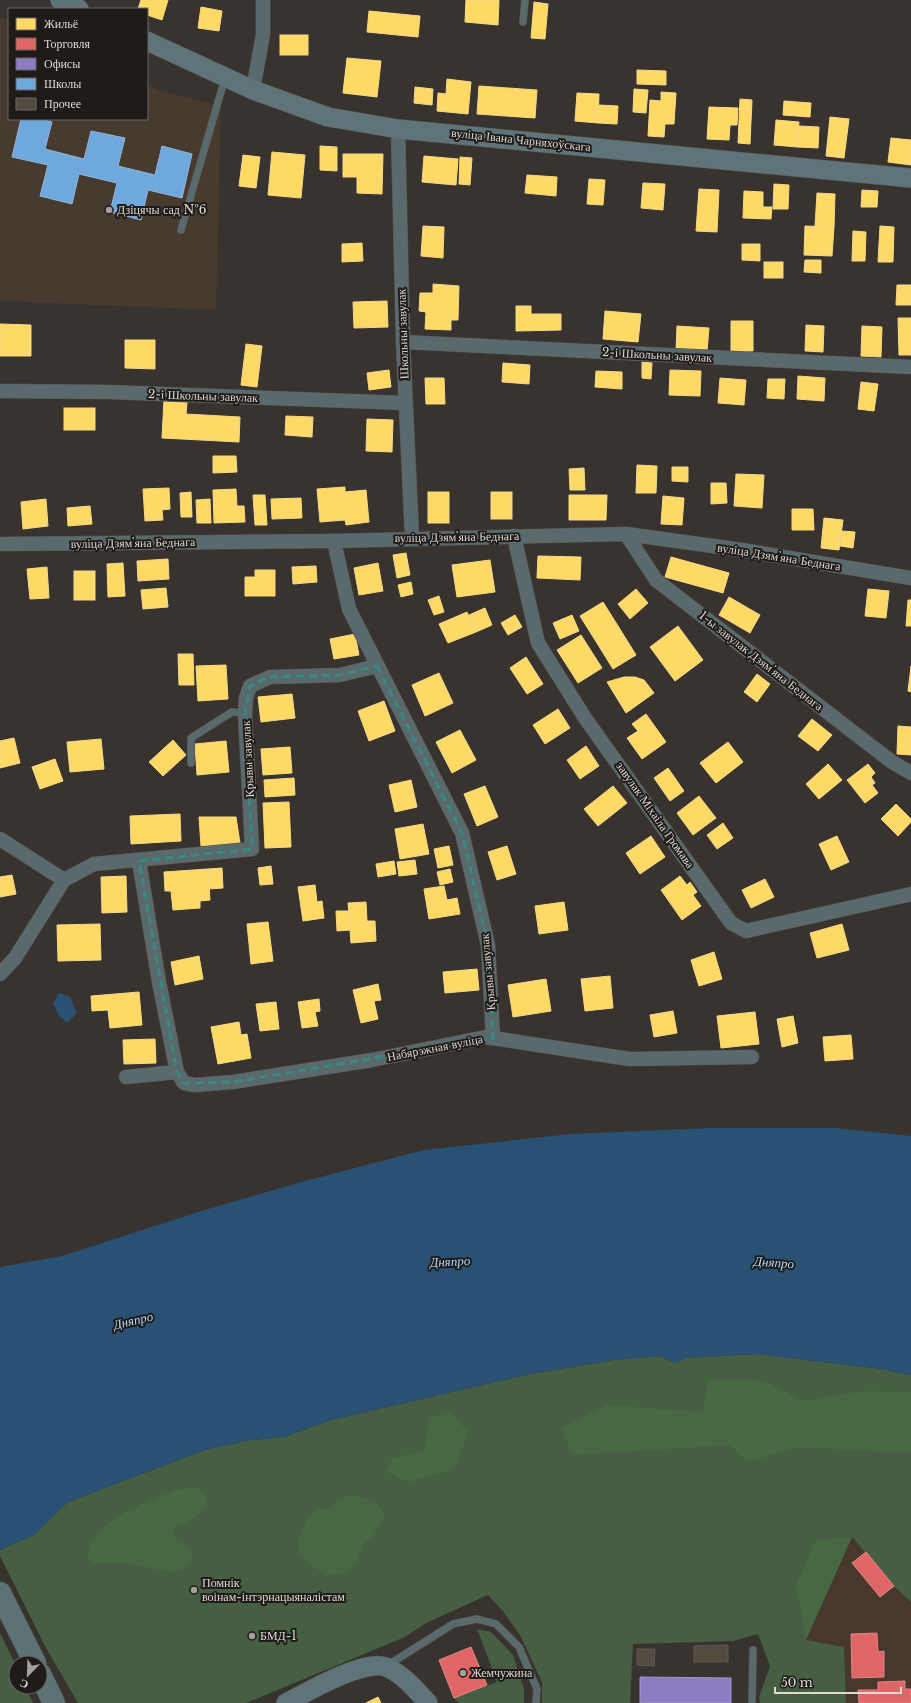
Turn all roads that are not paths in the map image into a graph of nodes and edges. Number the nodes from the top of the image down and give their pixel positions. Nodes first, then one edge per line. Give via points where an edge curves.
1 (60, 0) edge
2 (263, 0) edge
3 (525, 0) edge
4 (77, 8) edge
5 (523, 22) dead end
6 (148, 41) edge
7 (225, 78) junction
8 (253, 90) junction
9 (398, 129) junction
10 (911, 178) edge
11 (181, 230) dead end
12 (402, 342) junction
13 (911, 367) edge
14 (0, 391) edge
15 (405, 403) junction
16 (626, 534) junction
17 (514, 536) junction
18 (412, 538) junction
19 (334, 541) junction
20 (0, 544) edge
21 (911, 578) edge
22 (376, 666) junction
23 (245, 713) junction
24 (191, 763) dead end
25 (911, 773) edge
26 (0, 839) edge
27 (139, 860) junction
28 (64, 880) junction
29 (911, 894) edge
30 (0, 974) edge
31 (493, 1038) junction
32 (752, 1057) dead end
33 (177, 1072) junction
34 (126, 1077) dead end
35 (0, 1593) edge
36 (753, 1650) dead end
37 (31, 1655) edge
38 (385, 1667) junction
39 (48, 1691) edge
40 (54, 1703) edge
41 (286, 1703) edge
42 (428, 1703) edge
43 (536, 1703) edge
44 (752, 1703) edge

1 - 4 street
2 - 8 street via 263,34
3 - 5 lane
6 - 7 street, вуліца Івана Чарняхоўскага
7 - 8 street, вуліца Івана Чарняхоўскага
7 - 11 lane
8 - 9 street, вуліца Івана Чарняхоўскага via 328,117
9 - 10 street, вуліца Івана Чарняхоўскага
9 - 12 street, Школьны завулак
12 - 13 street, 2-і Школьны завулак
12 - 15 street, Школьны завулак
14 - 15 street, 2-і Школьны завулак via 109,392
15 - 18 street, Школьны завулак
16 - 17 street, вуліца Дзямʼяна Беднага
16 - 21 street, вуліца Дзямʼяна Беднага
16 - 25 street, 1-ы завулак Дзямʼяна Беднага via 656,580 892,762
17 - 18 street, вуліца Дзямʼяна Беднага
17 - 29 street, завулак Міхаіла Громава via 538,643 585,718 731,923 746,931
18 - 19 street, вуліца Дзямʼяна Беднага
19 - 20 street, вуліца Дзямʼяна Беднага
19 - 22 street, Крывы завулак via 349,609
22 - 23 street, Крывы завулак via 340,675 270,677 250,686
22 - 31 street, Крывы завулак via 462,833 488,944
23 - 24 lane via 232,712 191,738
23 - 27 street, Крывы завулак via 252,850
26 - 28 street
27 - 28 street, Крывы завулак via 94,864
27 - 33 street
28 - 30 street via 15,958
31 - 32 street, Набярэжная вуліца via 629,1059
31 - 33 street, Набярэжная вуліца via 486,1037 372,1060 233,1082 184,1083
33 - 34 street
35 - 37 main road
36 - 44 lane
38 - 41 street via 371,1665 358,1668
38 - 42 street via 402,1677
38 - 43 lane via 453,1624 477,1619 496,1624 520,1647 537,1689
39 - 40 main road

